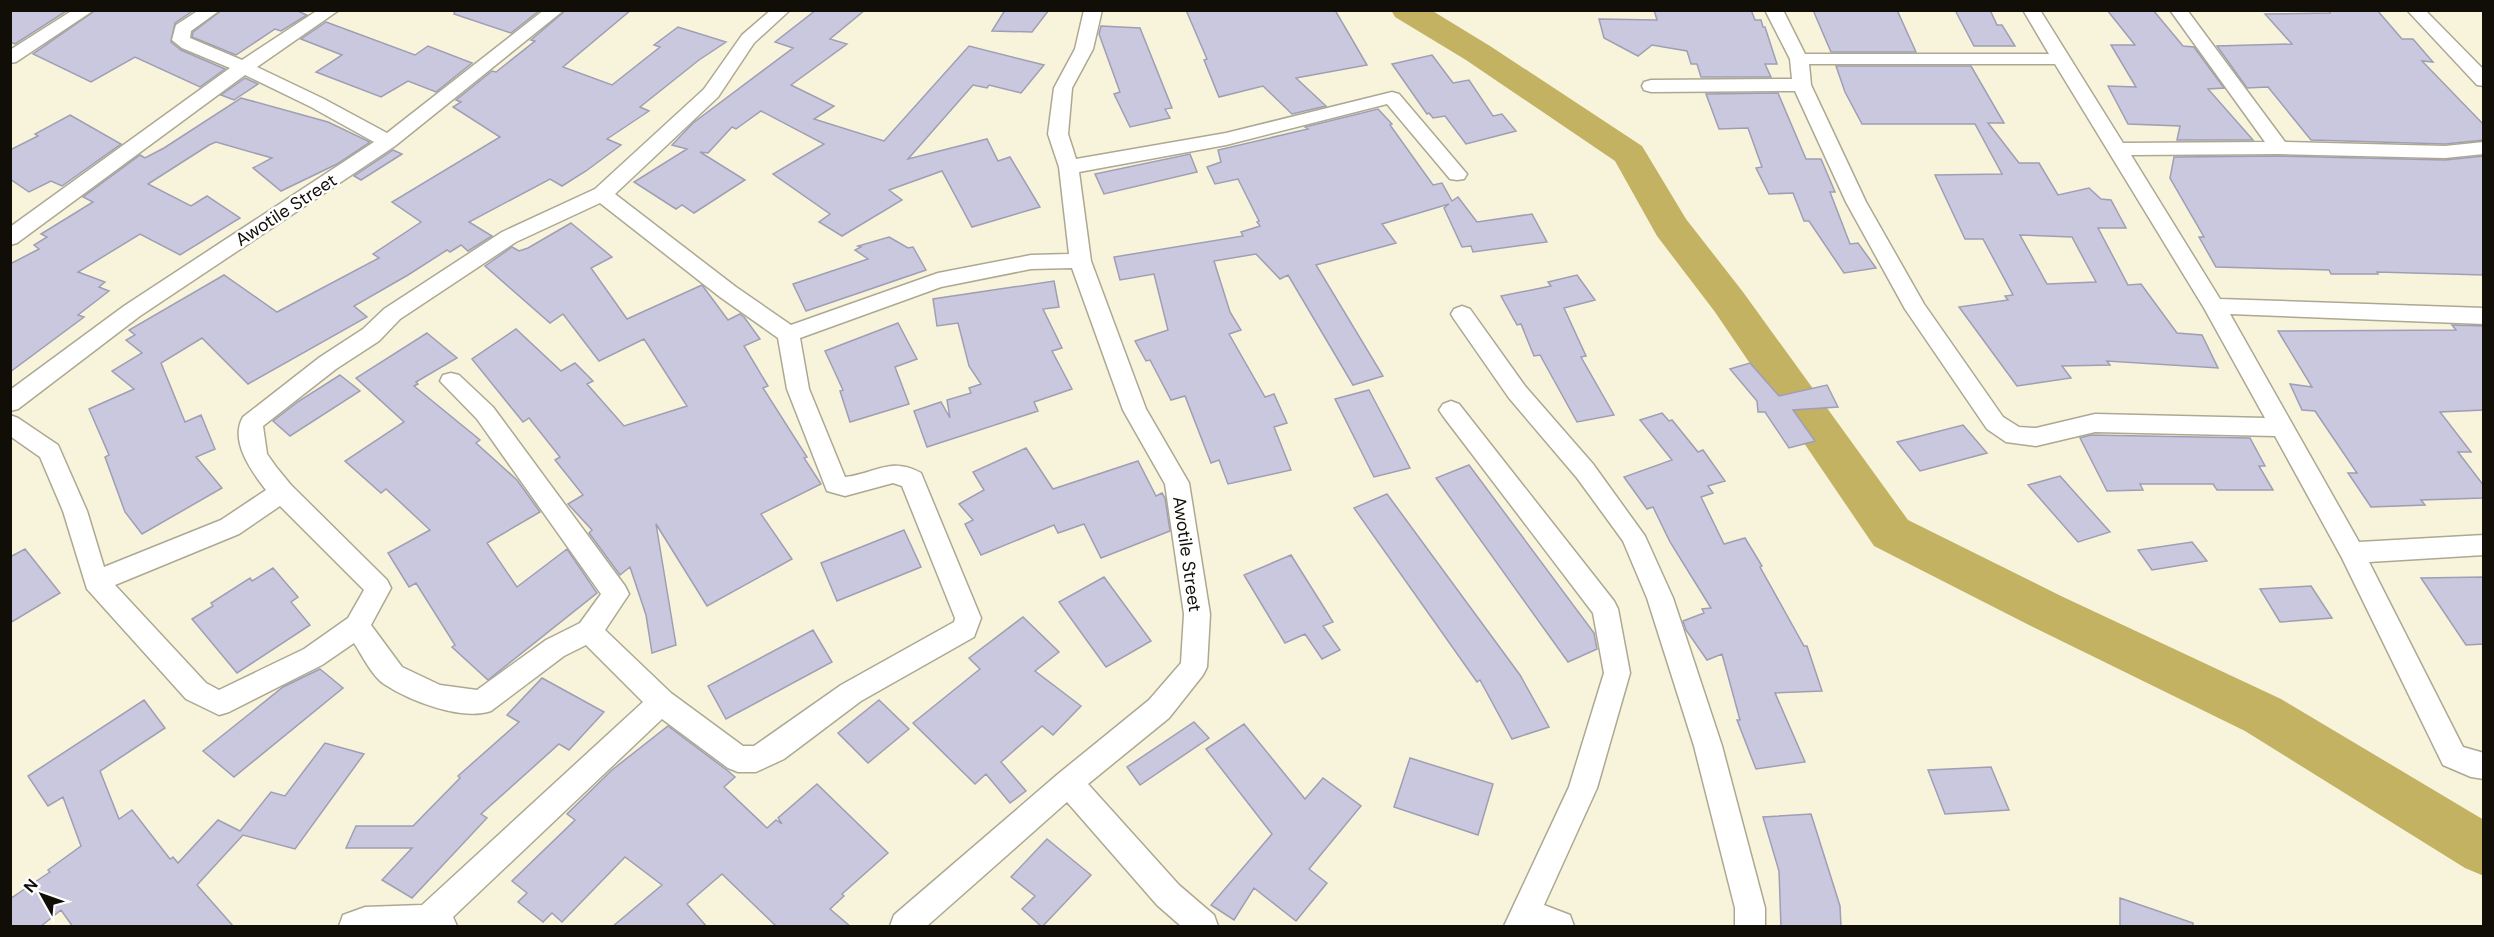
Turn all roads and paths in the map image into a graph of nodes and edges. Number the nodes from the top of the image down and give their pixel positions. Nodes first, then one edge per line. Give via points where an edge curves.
1 (86, 10) edge
2 (212, 10) edge
3 (331, 10) edge
4 (556, 10) edge
5 (782, 10) edge
6 (1093, 10) edge
7 (1774, 10) edge
8 (2031, 10) edge
9 (2178, 10) edge
10 (2415, 10) edge
11 (10, 58) edge
12 (1799, 59) junction
13 (2061, 59) junction
14 (244, 67) junction
15 (2484, 81) edge
16 (1651, 86) dead end
17 (1802, 86) junction
18 (388, 142) junction
19 (2279, 148) junction
20 (2484, 148) edge
21 (2117, 149) junction
22 (1069, 167) junction
23 (1457, 174) dead end
24 (602, 194) junction
25 (14, 230) edge
26 (1080, 261) junction
27 (2214, 306) junction
28 (1462, 314) dead end
29 (2484, 316) edge
30 (788, 334) junction
31 (451, 381) dead end
32 (10, 403) edge
33 (1451, 410) dead end
34 (10, 424) edge
35 (2282, 427) junction
36 (282, 492) junction
37 (2484, 545) edge
38 (2352, 553) junction
39 (96, 582) junction
40 (357, 626) junction
41 (589, 632) junction
42 (661, 702) junction
43 (2484, 766) edge
44 (1068, 783) junction
45 (1522, 919) edge
46 (435, 923) edge
47 (354, 927) edge
48 (905, 927) edge
49 (1203, 927) edge
50 (1559, 927) edge
51 (1750, 927) edge

1 - 11 street
2 - 14 street via 182,29 181,40
3 - 14 street
4 - 18 street, Awotile Street
5 - 24 street via 748,39 711,93
6 - 22 street, Awotile Street via 1084,49 1063,88 1058,134
7 - 12 street
8 - 13 street
9 - 19 street
10 - 15 street
12 - 13 street
12 - 17 street
13 - 21 street
14 - 18 street via 329,107
14 - 25 street
16 - 17 street
17 - 35 street via 1856,202 1916,309 1995,423 2014,436 2037,437 2095,423
18 - 32 street, Awotile Street via 132,311
19 - 20 street via 2445,152
19 - 21 street
21 - 27 street
22 - 23 street via 1310,121 1392,98
22 - 26 street, Awotile Street
24 - 30 street
24 - 36 street via 509,237 392,314 371,335 251,423 251,446 258,462
26 - 30 street via 1031,262 939,280
26 - 44 street, Awotile Street via 1135,410 1177,483 1197,614 1194,667 1158,709
27 - 29 street
27 - 35 street
28 - 51 street via 1517,392 1585,471 1632,536 1660,598 1708,746 1750,908
30 - 42 street via 798,389 836,484 842,487 897,472 912,480 968,618 965,629 851,693 756,759 738,759
31 - 41 street via 486,413 616,594
33 - 45 street via 1605,609 1617,673 1583,788
34 - 39 street via 50,451 75,511
35 - 38 street
36 - 39 street via 230,527
36 - 40 street via 378,588
37 - 38 street
38 - 43 street via 2453,756
39 - 40 street via 196,692 219,703 313,657
40 - 41 street via 392,675 437,697 481,702 555,648
41 - 42 street
42 - 46 street
44 - 48 street, Awotile Street
44 - 49 street via 1168,895
45 - 50 street
46 - 47 street via 365,922

